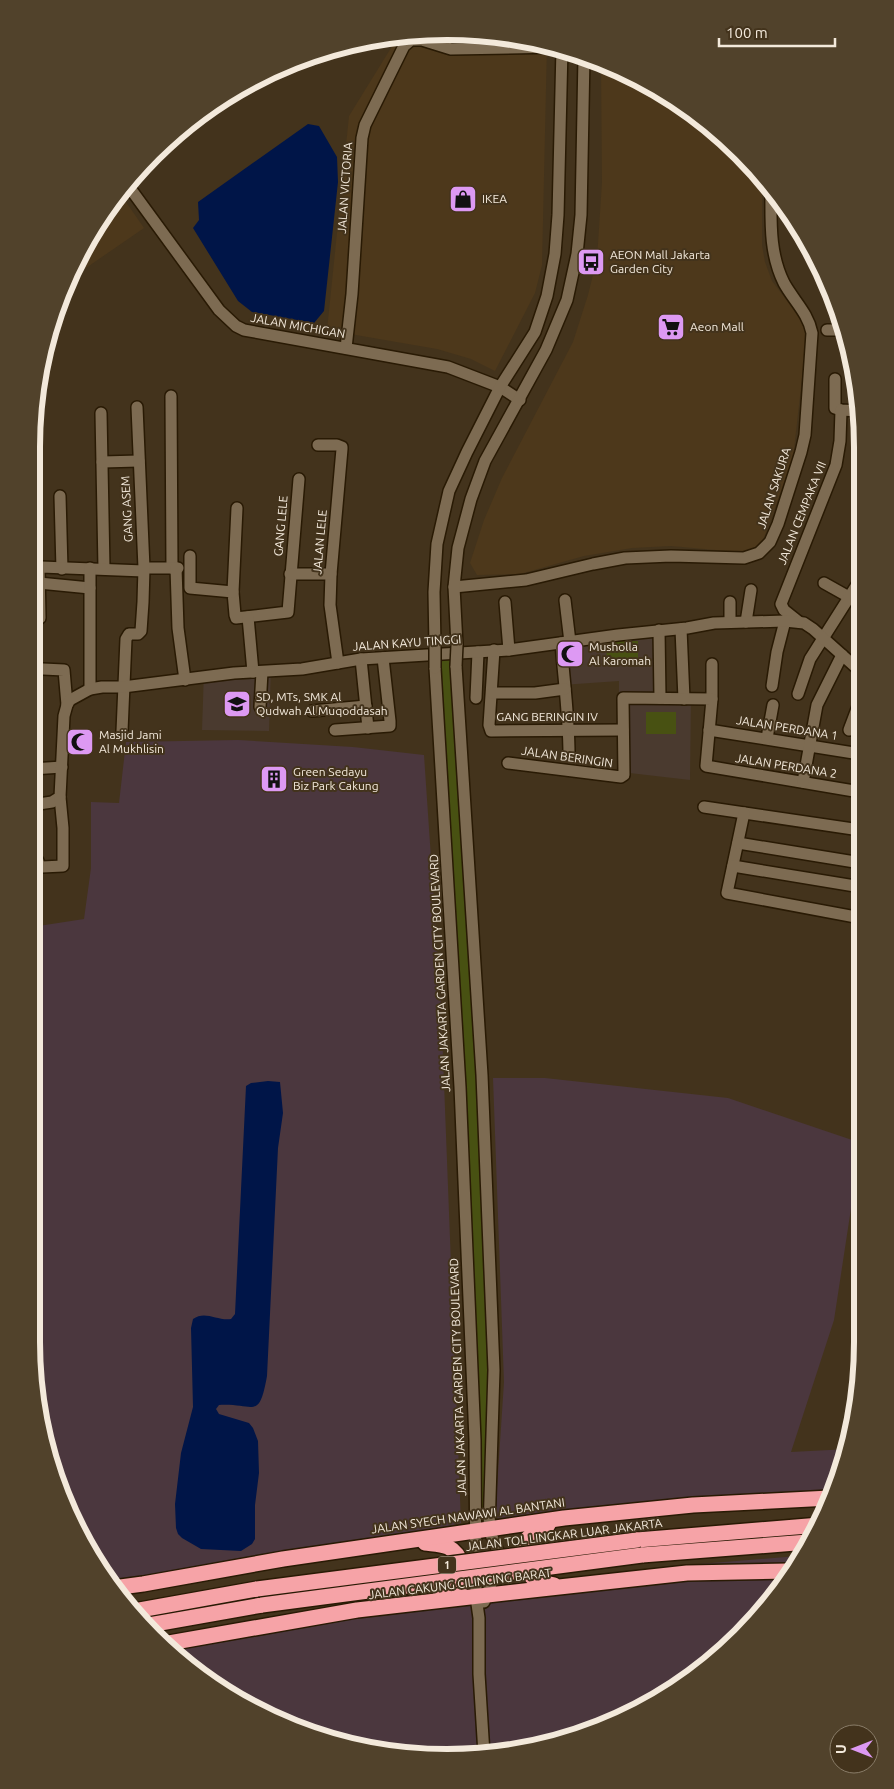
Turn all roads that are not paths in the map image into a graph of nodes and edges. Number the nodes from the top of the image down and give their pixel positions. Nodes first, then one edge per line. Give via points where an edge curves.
1 (425, 41) edge
2 (409, 42) edge
3 (524, 48) edge
4 (562, 57) edge
5 (584, 64) edge
6 (132, 190) edge
7 (771, 200) edge
8 (826, 330) dead end
9 (836, 330) edge
10 (346, 348) junction
11 (835, 379) dead end
12 (500, 388) junction
13 (171, 396) dead end
14 (520, 400) junction
15 (137, 407) dead end
16 (841, 410) junction
17 (852, 411) edge
18 (101, 413) dead end
19 (318, 445) dead end
20 (139, 461) junction
21 (102, 462) junction
22 (299, 480) dead end
23 (60, 496) dead end
24 (237, 508) dead end
25 (190, 556) dead end
26 (40, 567) edge
27 (90, 568) junction
28 (104, 568) junction
29 (174, 568) junction
30 (190, 568) junction
31 (62, 569) junction
32 (144, 569) junction
33 (290, 574) junction
34 (331, 574) junction
35 (40, 583) edge
36 (824, 583) dead end
37 (90, 588) junction
38 (454, 588) junction
39 (751, 590) dead end
40 (854, 590) edge
41 (233, 592) junction
42 (849, 598) junction
43 (565, 600) dead end
44 (505, 602) dead end
45 (730, 602) dead end
46 (248, 617) junction
47 (785, 621) junction
48 (730, 622) junction
49 (746, 622) junction
50 (799, 622) junction
51 (682, 628) junction
52 (659, 630) junction
53 (823, 638) junction
54 (565, 643) junction
55 (494, 650) junction
56 (509, 650) junction
57 (478, 652) junction
58 (842, 655) junction
59 (383, 658) junction
60 (361, 660) junction
61 (338, 664) junction
62 (712, 664) dead end
63 (854, 665) edge
64 (42, 669) dead end
65 (257, 672) junction
66 (185, 680) junction
67 (772, 686) dead end
68 (123, 687) junction
69 (90, 689) junction
70 (565, 689) junction
71 (492, 693) junction
72 (798, 694) dead end
73 (476, 698) dead end
74 (660, 698) junction
75 (684, 699) junction
76 (712, 699) junction
77 (67, 705) junction
78 (366, 706) junction
79 (773, 706) dead end
80 (260, 707) dead end
81 (312, 712) dead end
82 (854, 717) edge
83 (368, 728) junction
84 (335, 730) dead end
85 (623, 730) junction
86 (709, 730) junction
87 (849, 730) dead end
88 (122, 731) dead end
89 (569, 732) junction
90 (767, 738) junction
91 (809, 745) junction
92 (854, 753) edge
93 (569, 755) dead end
94 (508, 763) dead end
95 (62, 767) junction
96 (40, 768) edge
97 (804, 782) junction
98 (854, 791) edge
99 (60, 797) junction
100 (40, 803) edge
101 (704, 807) dead end
102 (744, 813) junction
103 (854, 829) edge
104 (738, 843) junction
105 (854, 862) edge
106 (40, 864) edge
107 (733, 866) junction
108 (854, 887) edge
109 (854, 917) edge
110 (462, 1117) junction
111 (483, 1117) junction
112 (494, 1370) junction
113 (473, 1371) junction
114 (823, 1498) edge
115 (564, 1518) junction
116 (810, 1526) edge
117 (482, 1530) junction
118 (406, 1540) junction
119 (801, 1542) edge
120 (640, 1547) junction
121 (784, 1570) edge
122 (122, 1587) edge
123 (565, 1587) junction
124 (481, 1596) junction
125 (415, 1604) junction
126 (141, 1610) edge
127 (154, 1624) edge
128 (173, 1642) edge
129 (484, 1747) edge

1 - 3 street, JALAN VICTORIA via 452,49
2 - 10 street, JALAN VICTORIA via 365,125 362,138
4 - 12 street, JALAN JAKARTA GARDEN CITY BOULEVARD via 555,254 547,296 535,332
5 - 14 street, JALAN JAKARTA GARDEN CITY BOULEVARD via 581,215 577,254 568,300
6 - 10 street, JALAN MICHIGAN via 219,310 236,326
7 - 38 street, JALAN SAKURA via 776,264 785,284 806,314 812,333 805,435 795,475 770,542 759,553 744,558 625,558 526,580
8 - 9 street
10 - 12 street, JALAN MICHIGAN via 448,367
11 - 16 street, JALAN CEMPAKA VII via 834,407
12 - 14 street, JALAN MICHIGAN
12 - 110 street, JALAN JAKARTA GARDEN CITY BOULEVARD, bridge via 449,491 437,544 434,592 435,668
13 - 29 street
14 - 38 street, JALAN JAKARTA GARDEN CITY BOULEVARD via 485,461 471,499 458,548
15 - 20 street, GANG ASEM
16 - 17 street
16 - 50 street, JALAN CEMPAKA VII via 836,465 781,604
18 - 21 street, GANG ASEM
19 - 34 street, JALAN LELE via 340,446 342,449
20 - 21 street
20 - 32 street, GANG ASEM
21 - 28 street, GANG ASEM
22 - 33 street, GANG LELE
23 - 31 street
24 - 41 street
25 - 30 street
26 - 31 street
27 - 28 street
27 - 31 street
27 - 37 street
28 - 32 street
29 - 30 street
29 - 32 street
29 - 66 street
30 - 41 street via 190,588
32 - 68 street, GANG ASEM via 141,629 138,634 129,634 126,638
33 - 34 street
33 - 46 street, GANG LELE via 288,612
34 - 61 street, JALAN LELE via 332,625
35 - 37 street
36 - 42 street
37 - 69 street
38 - 111 street, JALAN JAKARTA GARDEN CITY BOULEVARD, bridge
39 - 49 street
40 - 42 street
41 - 46 street via 235,617
42 - 53 street
43 - 54 street
44 - 56 street
45 - 48 street
46 - 65 street
47 - 49 street, JALAN KAYU TINGGI
47 - 50 street, JALAN KAYU TINGGI
47 - 67 street via 776,652
48 - 49 street, JALAN KAYU TINGGI
48 - 51 street, JALAN KAYU TINGGI
50 - 53 street, JALAN KAYU TINGGI
51 - 52 street, JALAN KAYU TINGGI
51 - 75 street
52 - 54 street, JALAN KAYU TINGGI
52 - 74 street
53 - 58 street, JALAN KAYU TINGGI
53 - 72 street via 810,660
54 - 56 street, JALAN KAYU TINGGI
54 - 70 street
55 - 56 street, JALAN KAYU TINGGI
55 - 57 street, JALAN KAYU TINGGI
55 - 71 street, GANG BERINGIN IV
57 - 59 street, JALAN KAYU TINGGI
57 - 73 street
58 - 63 street, JALAN KAYU TINGGI
58 - 91 street via 817,706
59 - 60 street, JALAN KAYU TINGGI
59 - 83 street via 390,724 388,727
60 - 61 street, JALAN KAYU TINGGI
60 - 78 street
61 - 65 street, JALAN KAYU TINGGI
62 - 76 street
64 - 77 street via 64,670
65 - 66 street, JALAN KAYU TINGGI
65 - 80 street
66 - 68 street, JALAN KAYU TINGGI
68 - 69 street, JALAN KAYU TINGGI
68 - 88 street
69 - 77 street, JALAN KAYU TINGGI via 74,697
70 - 71 street
70 - 89 street
71 - 89 street, GANG BERINGIN IV via 491,731
74 - 75 street
74 - 85 street via 623,698
75 - 76 street
76 - 86 street
77 - 95 street
78 - 81 street
78 - 83 street
79 - 90 street
82 - 87 street
83 - 84 street
85 - 89 street, GANG BERINGIN IV
85 - 94 street, JALAN BERINGIN via 623,776 619,778
86 - 90 street, JALAN PERDANA 1
86 - 97 street, JALAN PERDANA 2 via 705,764 708,768
89 - 93 street
90 - 91 street, JALAN PERDANA 1
91 - 92 street, JALAN PERDANA 1
91 - 97 street
95 - 96 street
95 - 99 street
97 - 98 street, JALAN PERDANA 2
99 - 100 street
99 - 106 street via 64,866 42,867
101 - 102 street
102 - 103 street
102 - 104 street
104 - 105 street
104 - 107 street
107 - 108 street
107 - 109 street via 728,894
110 - 111 street
110 - 113 street, JALAN JAKARTA GARDEN CITY BOULEVARD
111 - 112 street, JALAN JAKARTA GARDEN CITY BOULEVARD
112 - 113 street
112 - 117 street, JALAN JAKARTA GARDEN CITY BOULEVARD
113 - 117 street, JALAN JAKARTA GARDEN CITY BOULEVARD
114 - 115 highway, JALAN SYECH NAWAWI AL BANTANI via 693,1505
115 - 117 highway, JALAN SYECH NAWAWI AL BANTANI
115 - 123 highway via 532,1533 522,1552 525,1570 530,1576 543,1583
116 - 120 highway, JALAN TOL LINGKAR LUAR JAKARTA / 1
117 - 118 highway, JALAN SYECH NAWAWI AL BANTANI
117 - 124 street, JALAN JAKARTA GARDEN CITY BOULEVARD
117 - 124 street, JALAN JAKARTA GARDEN CITY BOULEVARD via 499,1553 499,1563
118 - 122 highway, JALAN SYECH NAWAWI AL BANTANI
118 - 125 highway via 449,1547 462,1565 457,1590
119 - 120 highway, JALAN TOL LINGKAR LUAR JAKARTA / 1
120 - 126 highway, JALAN TOL LINGKAR LUAR JAKARTA / 1, bridge via 257,1589
120 - 127 highway, JALAN TOL LINGKAR LUAR JAKARTA / 1, bridge
121 - 123 highway via 687,1573
123 - 124 highway, JALAN CAKUNG CILINCING BARAT
124 - 125 highway, JALAN CAKUNG CILINCING BARAT
124 - 129 street, JALAN JAKARTA GARDEN CITY BOULEVARD via 479,1674
125 - 128 highway, JALAN CAKUNG CILINCING BARAT via 357,1610

